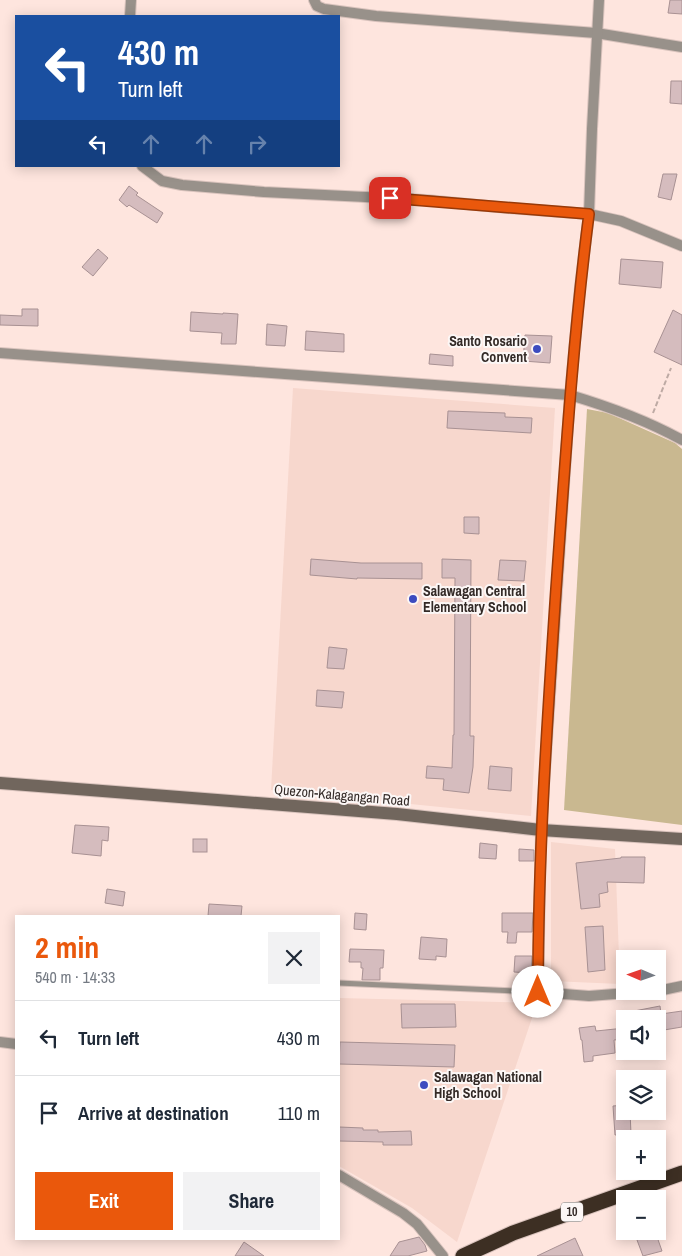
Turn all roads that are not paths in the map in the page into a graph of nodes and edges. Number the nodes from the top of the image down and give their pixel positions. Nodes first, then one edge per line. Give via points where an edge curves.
1 (131, 0) edge
2 (314, 0) edge
3 (599, 0) edge
4 (130, 15) edge
5 (596, 33) junction
6 (682, 47) edge
7 (143, 167) edge
8 (589, 214) junction
9 (682, 246) edge
10 (0, 353) edge
11 (570, 395) junction
12 (682, 440) edge
13 (0, 783) edge
14 (541, 830) junction
15 (682, 839) edge
16 (340, 983) edge
17 (682, 986) edge
18 (666, 989) edge
19 (538, 992) junction
20 (616, 994) edge
21 (0, 1042) edge
22 (15, 1044) edge
23 (682, 1173) edge
24 (340, 1175) edge
25 (443, 1256) edge
26 (463, 1256) edge

1 - 4 street
2 - 5 street via 324,9 376,16
3 - 5 street
5 - 6 street
5 - 8 street
7 - 8 street via 162,181 182,185
8 - 9 street via 620,221
8 - 11 street
10 - 11 street
11 - 12 street via 649,422
11 - 14 street
13 - 14 main road, Quezon-Kalagangan Road via 387,813
14 - 15 main road, Quezon-Kalagangan Road
14 - 19 street
16 - 19 lane
17 - 18 street
19 - 20 street via 589,996
21 - 22 street
23 - 26 highway, 10 via 513,1233
24 - 25 street via 417,1224

